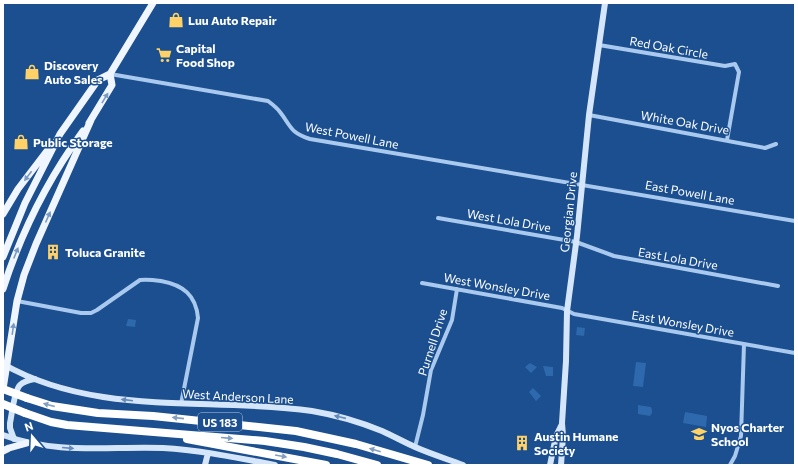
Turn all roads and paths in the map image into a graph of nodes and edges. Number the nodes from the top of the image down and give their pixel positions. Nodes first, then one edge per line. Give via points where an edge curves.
1 (152, 3) edge
2 (605, 3) edge
3 (599, 45) junction
4 (110, 74) junction
5 (589, 115) junction
6 (91, 120) junction
7 (60, 134) junction
8 (727, 140) junction
9 (776, 144) dead end
10 (581, 184) junction
11 (3, 214) edge
12 (438, 218) dead end
13 (795, 221) edge
14 (576, 242) junction
15 (3, 257) edge
16 (422, 283) dead end
17 (778, 286) dead end
18 (457, 289) junction
19 (3, 290) edge
20 (17, 301) junction
21 (567, 311) junction
22 (744, 344) junction
23 (795, 353) edge
24 (5, 365) edge
25 (35, 379) junction
26 (3, 389) edge
27 (3, 404) edge
28 (181, 404) junction
29 (562, 424) junction
30 (161, 433) junction
31 (3, 435) edge
32 (14, 440) junction
33 (27, 443) junction
34 (415, 447) junction
35 (3, 451) edge
36 (208, 453) junction
37 (205, 465) edge
38 (275, 465) edge
39 (326, 465) edge
40 (377, 465) edge
41 (428, 465) edge
42 (463, 465) edge
43 (550, 465) edge
44 (561, 465) edge
45 (730, 465) edge

1 - 4 main road
2 - 3 main road, Georgian Drive
3 - 5 main road, Georgian Drive
3 - 8 street, Red Oak Circle via 725,66 735,64 739,72
6 -> 4 main road via 112,85
4 - 7 main road via 98,80
4 - 10 street, West Powell Lane via 268,101 279,110 291,128 300,136 310,139
5 - 8 street, White Oak Drive
5 - 10 main road, Georgian Drive
19 -> 6 main road via 43,194 68,151
20 -> 6 main road via 36,244
7 -> 11 main road via 18,189
7 - 15 main road via 25,203
8 - 9 street, White Oak Drive via 765,148
10 - 13 street, East Powell Lane
10 - 14 main road, Georgian Drive
12 - 14 street, West Lola Drive
14 - 17 street, East Lola Drive via 614,256
14 - 21 main road, Georgian Drive
16 - 18 street, West Wonsley Drive
18 - 21 street, West Wonsley Drive
18 - 34 street, Purnell Drive via 452,320 431,370
24 -> 20 main road
20 - 28 street via 91,313 140,280 147,279 180,286 190,294 198,318
21 - 22 street, East Wonsley Drive
21 - 29 main road, Georgian Drive
22 - 23 street, East Wonsley Drive
22 - 45 street via 741,436
24 - 25 main road, West Anderson Lane
24 - 26 main road
28 -> 25 main road, West Anderson Lane via 102,397
25 - 32 main road via 24,382 17,390 10,423
41 -> 26 highway, US 183, bridge via 356,444 296,431 153,416 98,414 52,406
27 - 30 highway, US 183, bridge via 51,422 67,425
34 -> 28 main road, West Anderson Lane via 373,428 327,414 288,408
29 - 43 main road, Georgian Drive via 556,436
29 - 44 main road, Georgian Drive
30 -> 39 highway
30 -> 40 highway, US 183 via 304,447
31 - 32 main road
32 - 33 main road
33 - 35 main road
33 -> 36 main road via 77,449 162,448
34 - 42 main road, West Anderson Lane
36 - 37 main road
36 - 38 main road

